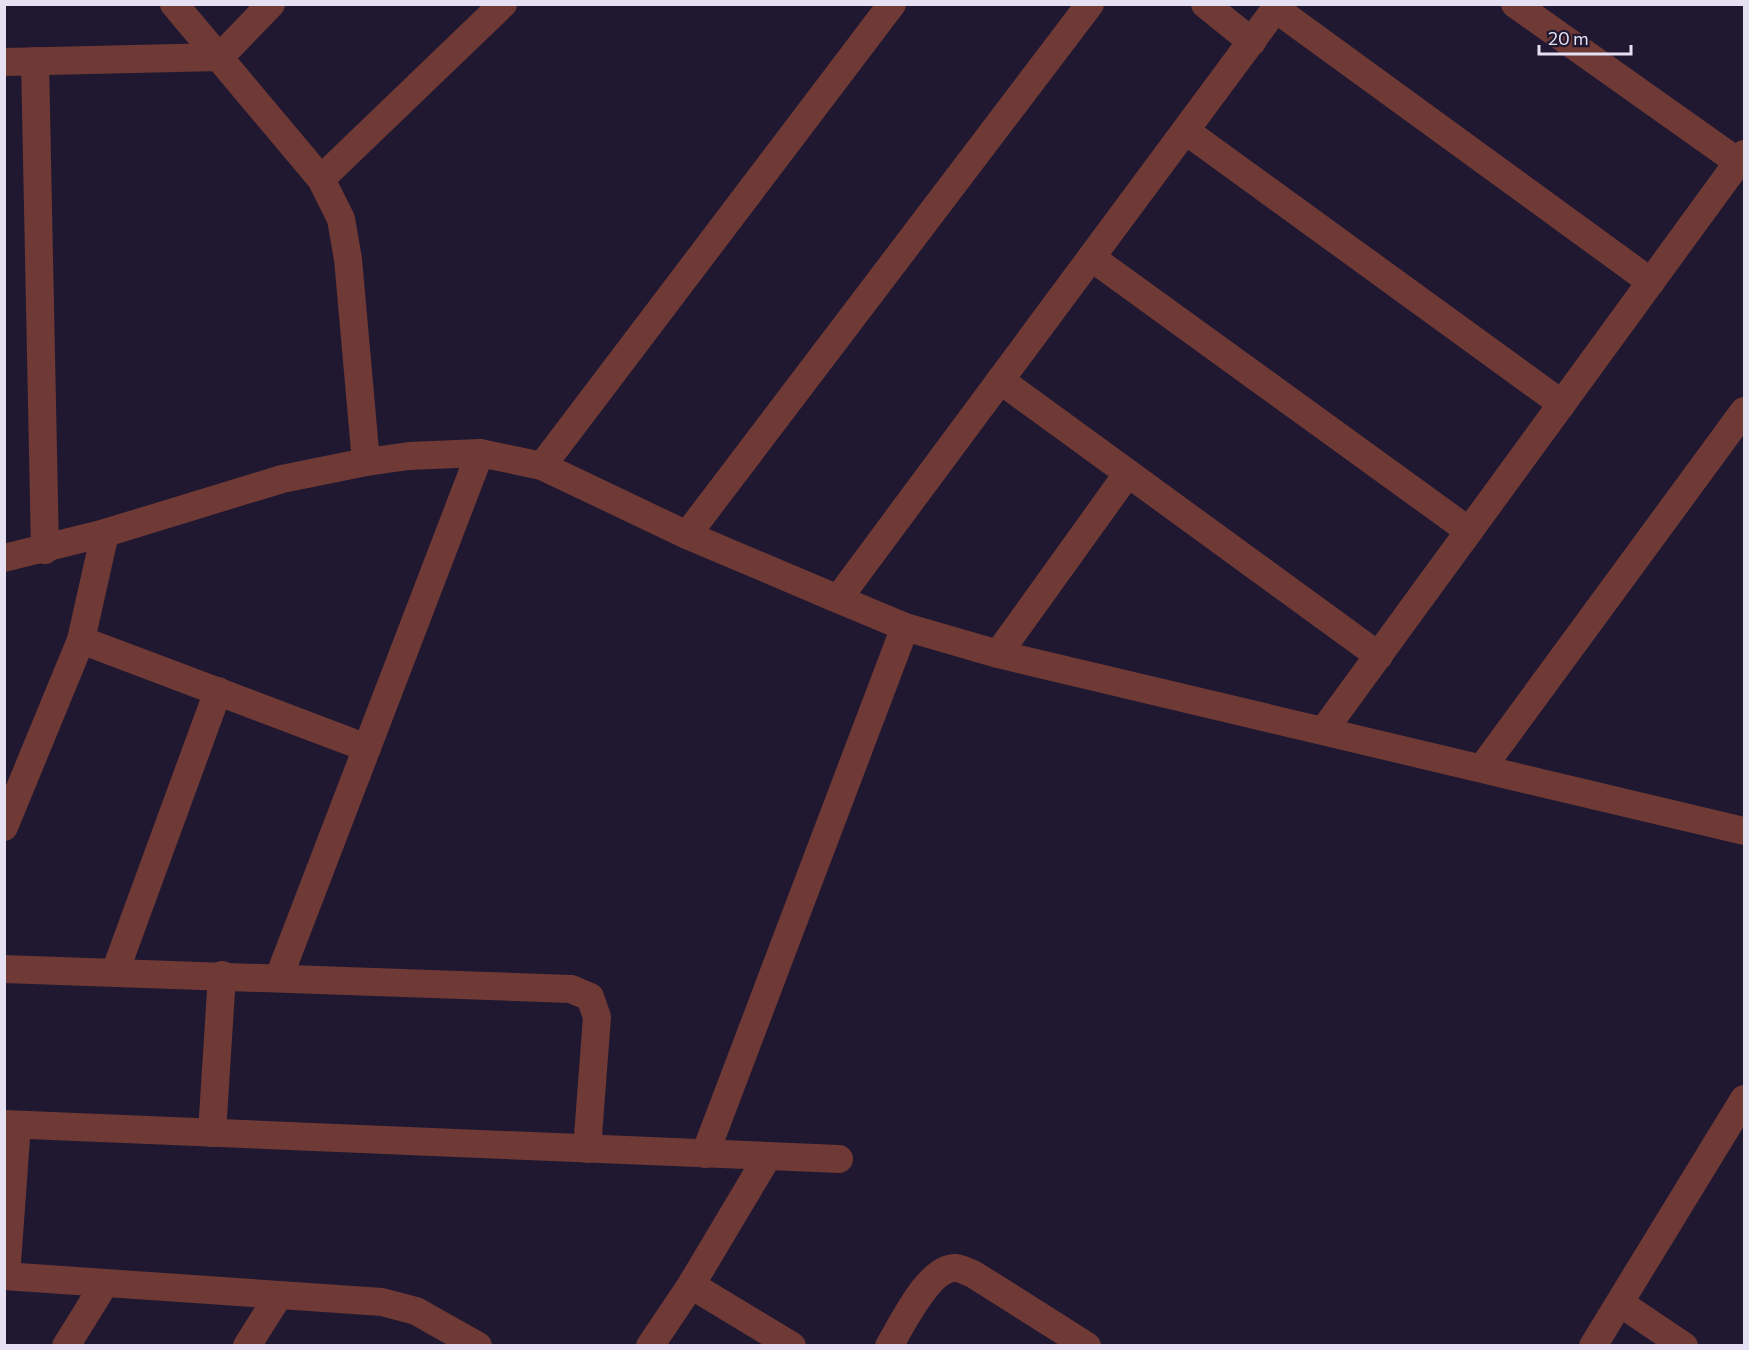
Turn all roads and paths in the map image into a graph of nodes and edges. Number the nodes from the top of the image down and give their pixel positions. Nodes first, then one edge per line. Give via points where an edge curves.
1 (174, 4) edge
2 (271, 4) edge
3 (503, 4) edge
4 (892, 4) edge
5 (1090, 4) edge
6 (1205, 4) edge
7 (1515, 4) edge
8 (1277, 7) edge
9 (1252, 42) junction
10 (220, 57) junction
11 (35, 61) junction
12 (4, 62) edge
13 (1186, 131) junction
14 (1741, 158) edge
15 (321, 179) junction
16 (1092, 258) junction
17 (1651, 282) junction
18 (1000, 380) junction
19 (1562, 404) junction
20 (1744, 411) edge
21 (480, 453) junction
22 (366, 462) junction
23 (542, 466) junction
24 (1128, 473) junction
25 (1469, 531) junction
26 (105, 534) junction
27 (687, 535) junction
28 (45, 550) junction
29 (4, 558) edge
30 (838, 599) junction
31 (905, 627) junction
32 (81, 639) junction
33 (998, 654) junction
34 (1379, 656) junction
35 (218, 692) junction
36 (1324, 730) junction
37 (367, 748) junction
38 (1482, 768) junction
39 (4, 827) edge
40 (1744, 831) edge
41 (4, 969) edge
42 (115, 972) junction
43 (222, 975) junction
44 (279, 977) junction
45 (1744, 1099) edge
46 (11, 1125) edge
47 (212, 1133) junction
48 (587, 1149) junction
49 (705, 1154) junction
50 (768, 1156) junction
51 (839, 1159) dead end
52 (5, 1276) edge
53 (105, 1283) junction
54 (691, 1285) junction
55 (279, 1295) junction
56 (1620, 1304) junction
57 (446, 1337) edge
58 (66, 1346) edge
59 (247, 1346) edge
60 (478, 1346) edge
61 (650, 1346) edge
62 (792, 1346) edge
63 (889, 1346) edge
64 (1087, 1346) edge
65 (1593, 1346) edge
66 (1684, 1346) edge

1 - 10 street
2 - 10 street
3 - 15 street
4 - 23 street
5 - 27 street
6 - 9 street
7 - 14 street
8 - 9 street
8 - 17 street
9 - 13 street
10 - 11 street
10 - 15 street
11 - 12 street
11 - 28 street
13 - 16 street
13 - 19 street
14 - 17 street
15 - 22 street via 341,219 348,260
16 - 18 street
16 - 25 street
17 - 19 street
18 - 24 street
18 - 30 street
19 - 25 street
20 - 38 street
21 - 22 street
21 - 23 street
21 - 37 street
22 - 26 street via 282,479
23 - 27 street
24 - 33 street
24 - 34 street
25 - 34 street
26 - 28 street
26 - 32 street
27 - 30 street
28 - 29 street
30 - 31 street
31 - 33 street
31 - 49 street
32 - 35 street
32 - 39 street
33 - 36 street
34 - 36 street
35 - 37 street
35 - 42 street
36 - 38 street
37 - 44 street
38 - 40 street
41 - 42 street
42 - 43 street
43 - 44 street
43 - 47 street
44 - 48 street via 571,989 590,997 597,1017
45 - 56 street
46 - 47 street
46 - 52 street
47 - 48 street
48 - 49 street
49 - 50 street
50 - 51 street
50 - 54 street
52 - 53 street
53 - 55 street
53 - 58 street
54 - 61 street
54 - 62 street
55 - 57 street via 382,1302 416,1311
55 - 59 street
56 - 65 street
56 - 66 street
57 - 60 street
63 - 64 street via 928,1283 943,1270 957,1267

